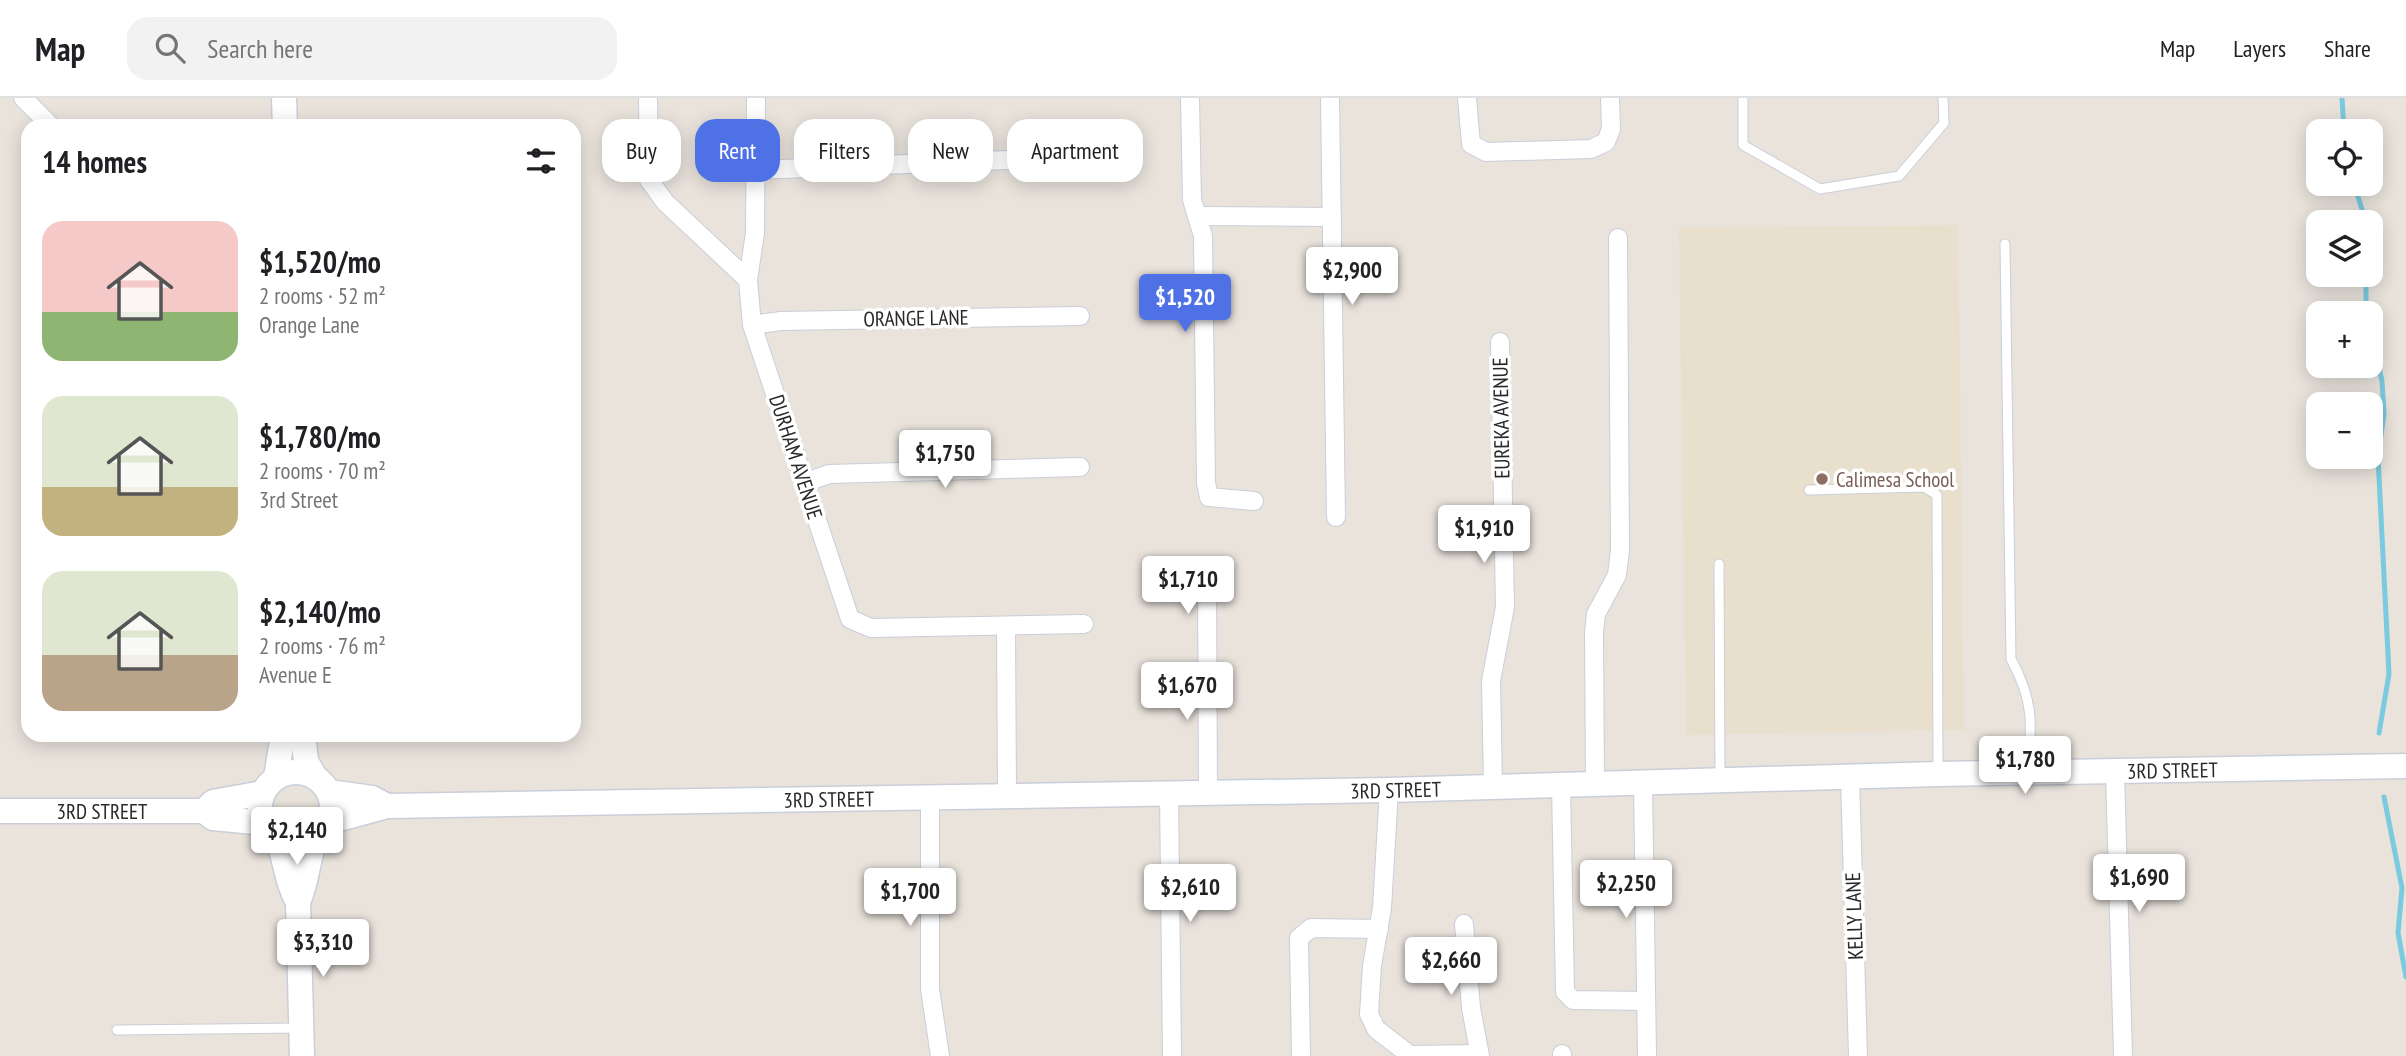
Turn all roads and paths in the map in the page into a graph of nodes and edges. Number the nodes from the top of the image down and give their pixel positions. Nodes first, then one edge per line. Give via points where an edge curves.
1 (23, 98) edge
2 (284, 98) edge
3 (648, 98) edge
4 (756, 98) edge
5 (1190, 98) edge
6 (1330, 98) edge
7 (1467, 98) edge
8 (1610, 98) edge
9 (1743, 98) edge
10 (1944, 98) edge
11 (44, 119) edge
12 (285, 119) edge
13 (757, 119) edge
14 (1007, 160) edge
15 (780, 169) edge
16 (757, 182) edge
17 (1199, 216) junction
18 (1332, 217) junction
19 (1618, 238) dead end
20 (2005, 244) dead end
21 (748, 280) junction
22 (1080, 316) dead end
23 (752, 325) junction
24 (1500, 342) dead end
25 (1080, 467) dead end
26 (804, 483) junction
27 (1809, 490) dead end
28 (1254, 501) dead end
29 (1336, 517) dead end
30 (1718, 564) dead end
31 (1207, 579) dead end
32 (1084, 624) dead end
33 (1006, 627) junction
34 (281, 742) edge
35 (304, 742) edge
36 (2406, 766) edge
37 (2115, 772) junction
38 (2027, 773) junction
39 (1938, 774) junction
40 (1850, 777) junction
41 (1720, 782) junction
42 (1643, 783) junction
43 (322, 784) junction
44 (1595, 784) junction
45 (269, 785) junction
46 (1561, 785) junction
47 (1493, 787) junction
48 (1389, 790) junction
49 (1208, 792) junction
50 (1169, 793) junction
51 (1007, 795) junction
52 (930, 796) junction
53 (387, 806) junction
54 (0, 811) edge
55 (204, 811) junction
56 (323, 830) junction
57 (270, 831) junction
58 (298, 902) junction
59 (1464, 924) dead end
60 (1379, 929) junction
61 (1646, 1001) junction
62 (301, 1028) junction
63 (117, 1030) dead end
64 (1480, 1055) edge
65 (302, 1056) edge
66 (940, 1056) edge
67 (1172, 1056) edge
68 (1301, 1056) edge
69 (1411, 1056) edge
70 (1647, 1056) edge
71 (1858, 1056) edge
72 (2123, 1056) edge

1 - 11 street
2 - 12 street
3 - 21 street via 649,180 665,202
4 - 13 street, DURHAM AVENUE
5 - 17 street via 1192,200
6 - 18 street
7 - 8 street via 1471,144 1486,152 1591,149 1606,142 1611,129
9 - 10 lane via 1743,145 1820,189 1899,176 1944,123
14 - 15 street
16 - 21 street, DURHAM AVENUE
17 - 18 street
17 - 28 street via 1206,483 1209,497
18 - 29 street
19 - 44 street via 1619,550 1617,575 1596,614 1594,632
20 - 38 lane via 2011,659 2026,686 2030,706
21 - 23 street, DURHAM AVENUE
22 - 23 street, ORANGE LANE
23 - 26 street, DURHAM AVENUE
24 - 47 street, EUREKA AVENUE via 1505,607 1491,681
25 - 26 street via 829,474
26 - 33 street, DURHAM AVENUE via 850,619 871,628
27 - 39 lane via 1924,487 1937,495
30 - 41 lane
31 - 49 street
32 - 33 street, DURHAM AVENUE
33 - 51 street
34 - 45 street
35 - 43 street via 306,761
36 - 37 street, 3RD STREET
37 - 38 street, 3RD STREET
37 - 72 street
38 - 39 street, 3RD STREET
39 - 40 street, 3RD STREET
40 - 41 street, 3RD STREET
40 - 71 street, KELLY LANE
41 - 42 street, 3RD STREET
42 - 44 street, 3RD STREET
42 - 61 street
43 - 45 street via 296,771
43 - 53 street, 3RD STREET
43 - 56 street via 332,813
44 - 46 street, 3RD STREET
45 - 55 street, 3RD STREET via 212,802
45 - 57 street via 260,813
46 - 47 street, 3RD STREET
46 - 61 street via 1565,992 1573,1000
47 - 48 street, 3RD STREET
48 - 49 street, 3RD STREET
48 - 60 street
49 - 50 street, 3RD STREET
50 - 51 street, 3RD STREET
50 - 67 street
51 - 52 street, 3RD STREET
52 - 53 street, 3RD STREET
52 - 66 street via 930,989
53 - 56 street, 3RD STREET
54 - 55 street, 3RD STREET
55 - 57 street, 3RD STREET via 213,818
56 - 57 street via 297,844
56 - 58 street via 310,853 306,886
57 - 58 street via 284,855 288,885
58 - 62 street
59 - 64 street
60 - 68 street via 1311,928 1299,938
60 - 69 street via 1369,1014 1376,1030
61 - 70 street
62 - 63 lane
62 - 65 street
64 - 69 street

